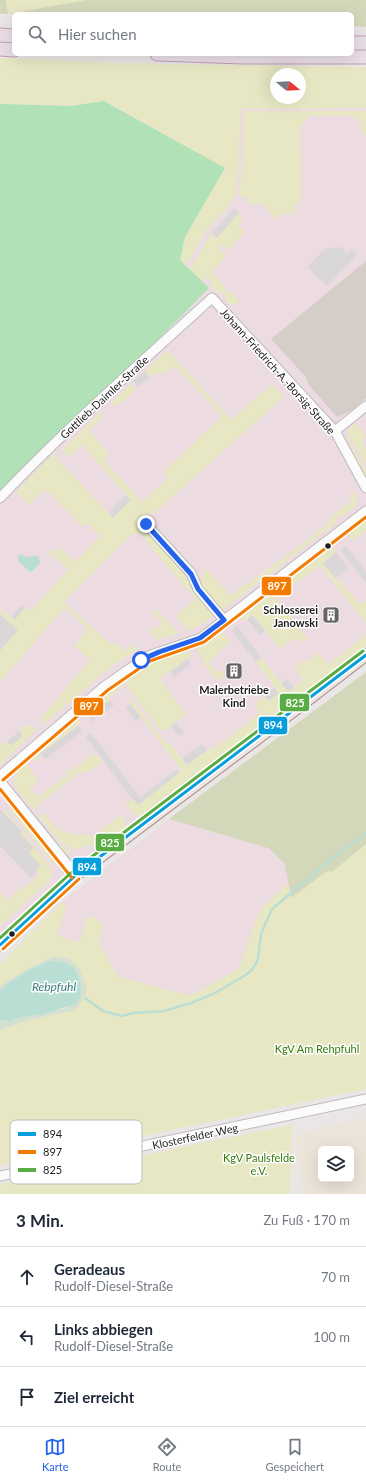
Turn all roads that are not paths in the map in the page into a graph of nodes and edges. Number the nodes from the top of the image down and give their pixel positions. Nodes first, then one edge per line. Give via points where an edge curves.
1 (0, 35) edge
2 (12, 36) edge
3 (354, 43) edge
4 (366, 43) edge
5 (0, 49) edge
6 (12, 50) edge
7 (242, 56) edge
8 (366, 57) edge
9 (212, 298) joint
10 (366, 406) edge
11 (335, 432) junction
12 (366, 488) edge
13 (0, 498) edge
14 (366, 511) edge
15 (146, 524) dead end
16 (224, 620) junction
17 (366, 655) edge
18 (0, 776) edge
19 (0, 781) edge
20 (76, 874) junction
21 (0, 945) edge
22 (366, 1099) edge
23 (142, 1146) edge
24 (10, 1174) edge
25 (0, 1176) edge

1 - 2 highway
3 - 4 highway
5 - 6 highway
7 - 8 highway
9 - 11 street, Johann-Friedrich-A.-Borsig-Straße
9 - 13 street, Gottlieb-Daimler-Straße via 52,445
10 - 11 street
11 - 12 street, Johann-Friedrich-A.-Borsig-Straße
14 - 16 street
15 - 16 street via 191,574 198,589
16 - 18 street via 200,638 141,660 77,709
17 - 20 main road
19 - 20 street
20 - 21 main road
22 - 23 street, Klosterfelder Weg
24 - 25 street, Klosterfelder Weg

